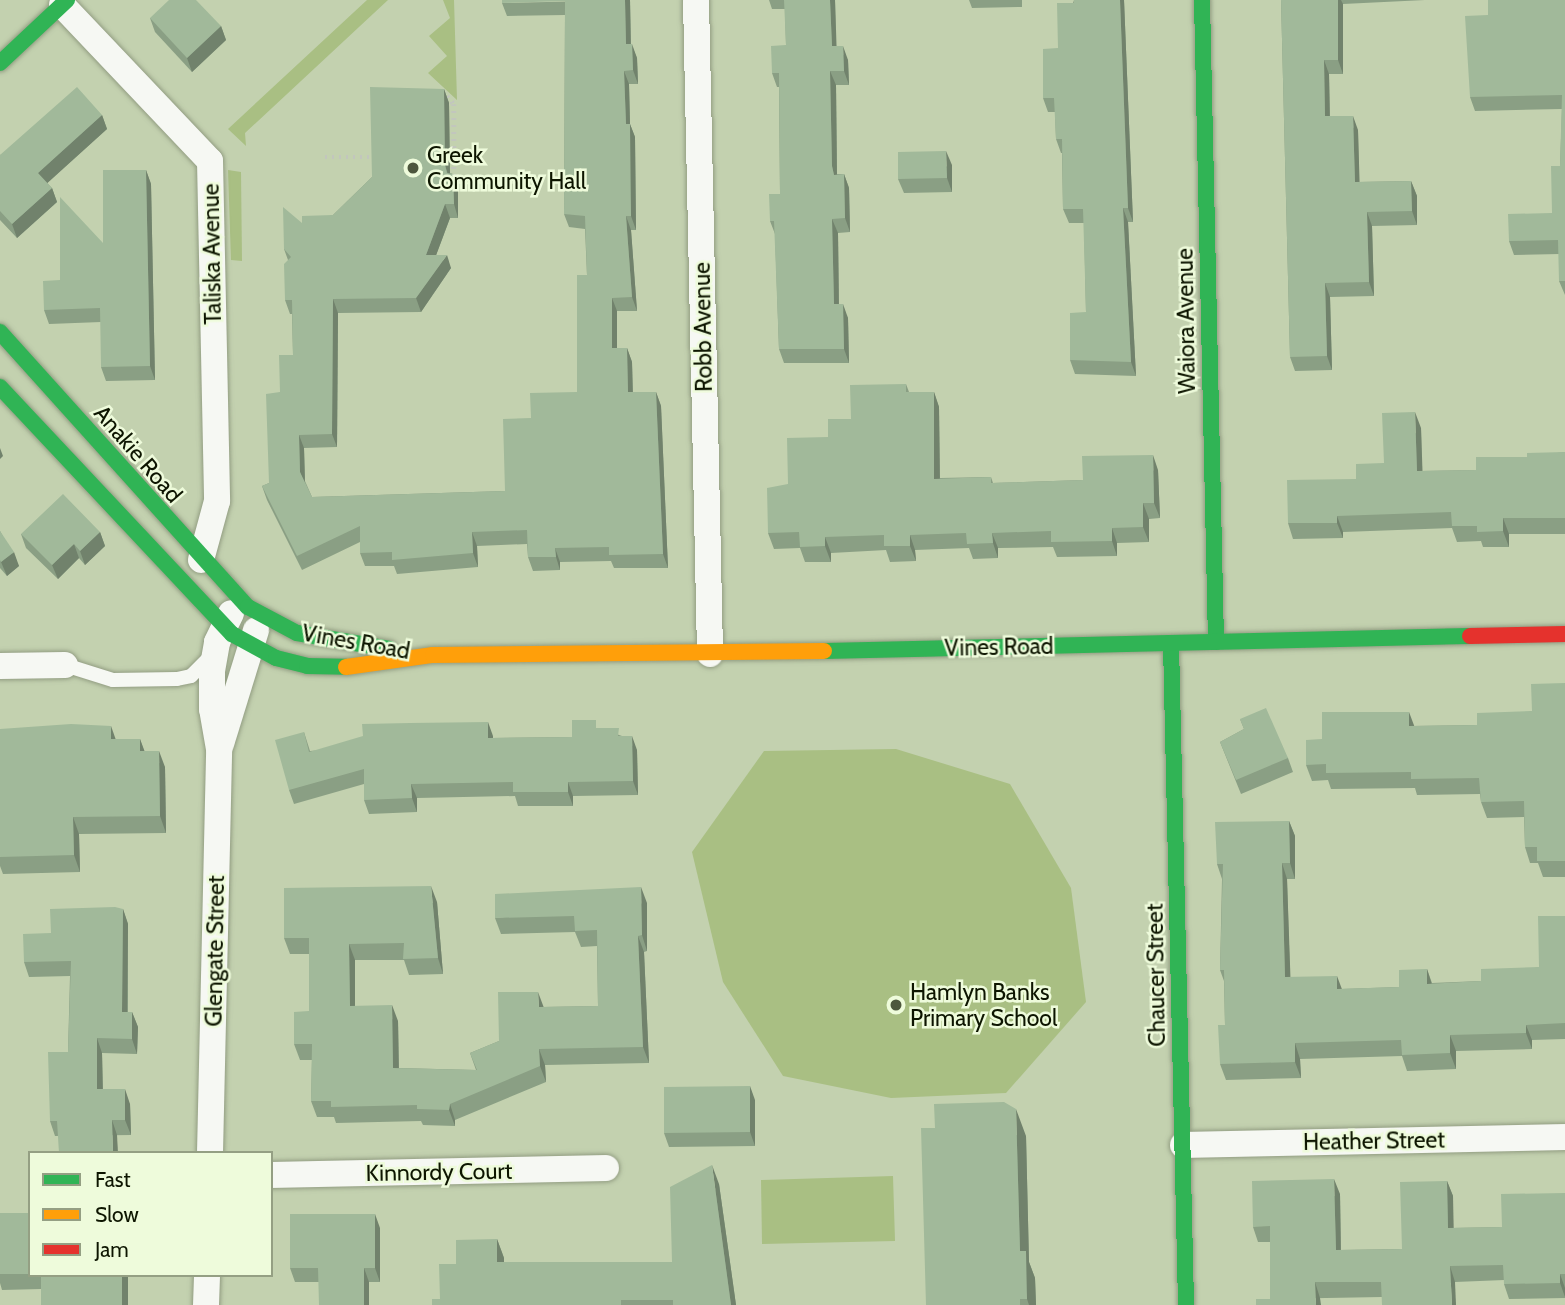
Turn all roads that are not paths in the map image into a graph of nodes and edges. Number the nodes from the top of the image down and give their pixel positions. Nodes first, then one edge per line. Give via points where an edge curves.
1 (696, 0) edge
2 (1202, 0) edge
3 (64, 2) edge
4 (0, 63) edge
5 (0, 332) edge
6 (0, 387) edge
7 (201, 560) junction
8 (251, 610) junction
9 (223, 625) junction
10 (1565, 634) edge
11 (1216, 642) junction
12 (1171, 643) junction
13 (252, 647) junction
14 (215, 652) junction
15 (710, 654) junction
16 (433, 655) junction
17 (65, 665) joint
18 (0, 666) edge
19 (219, 748) junction
20 (1565, 1137) edge
21 (1183, 1145) junction
22 (210, 1151) edge
23 (606, 1168) dead end
24 (273, 1175) edge
25 (207, 1277) edge
26 (206, 1305) edge
27 (1186, 1305) edge

1 - 15 street, Robb Avenue
2 - 11 main road, Waiora Avenue
3 - 4 main road
3 - 7 street, Taliska Avenue via 210,161 217,501
5 - 7 main road, Anakie Road
6 - 9 main road
7 - 8 main road, Anakie Road
8 - 9 street, Glengate Street
8 - 13 street, Glengate Street
8 - 16 main road, Vines Road via 312,637
9 - 13 main road, Vines Road
9 - 14 street, Glengate Street
10 - 11 main road, Vines Road
11 - 12 main road, Vines Road
12 - 15 main road, Vines Road
12 - 21 main road, Chaucer Street
13 - 16 main road, Vines Road via 289,662 323,668
13 - 19 street, Glengate Street
14 - 17 lane via 183,678 113,680
14 - 19 street, Glengate Street via 211,704
15 - 16 main road, Vines Road
17 - 18 street
19 - 22 street, Glengate Street
20 - 21 street, Heather Street
21 - 27 main road, Chaucer Street
23 - 24 street, Kinnordy Court
25 - 26 street

